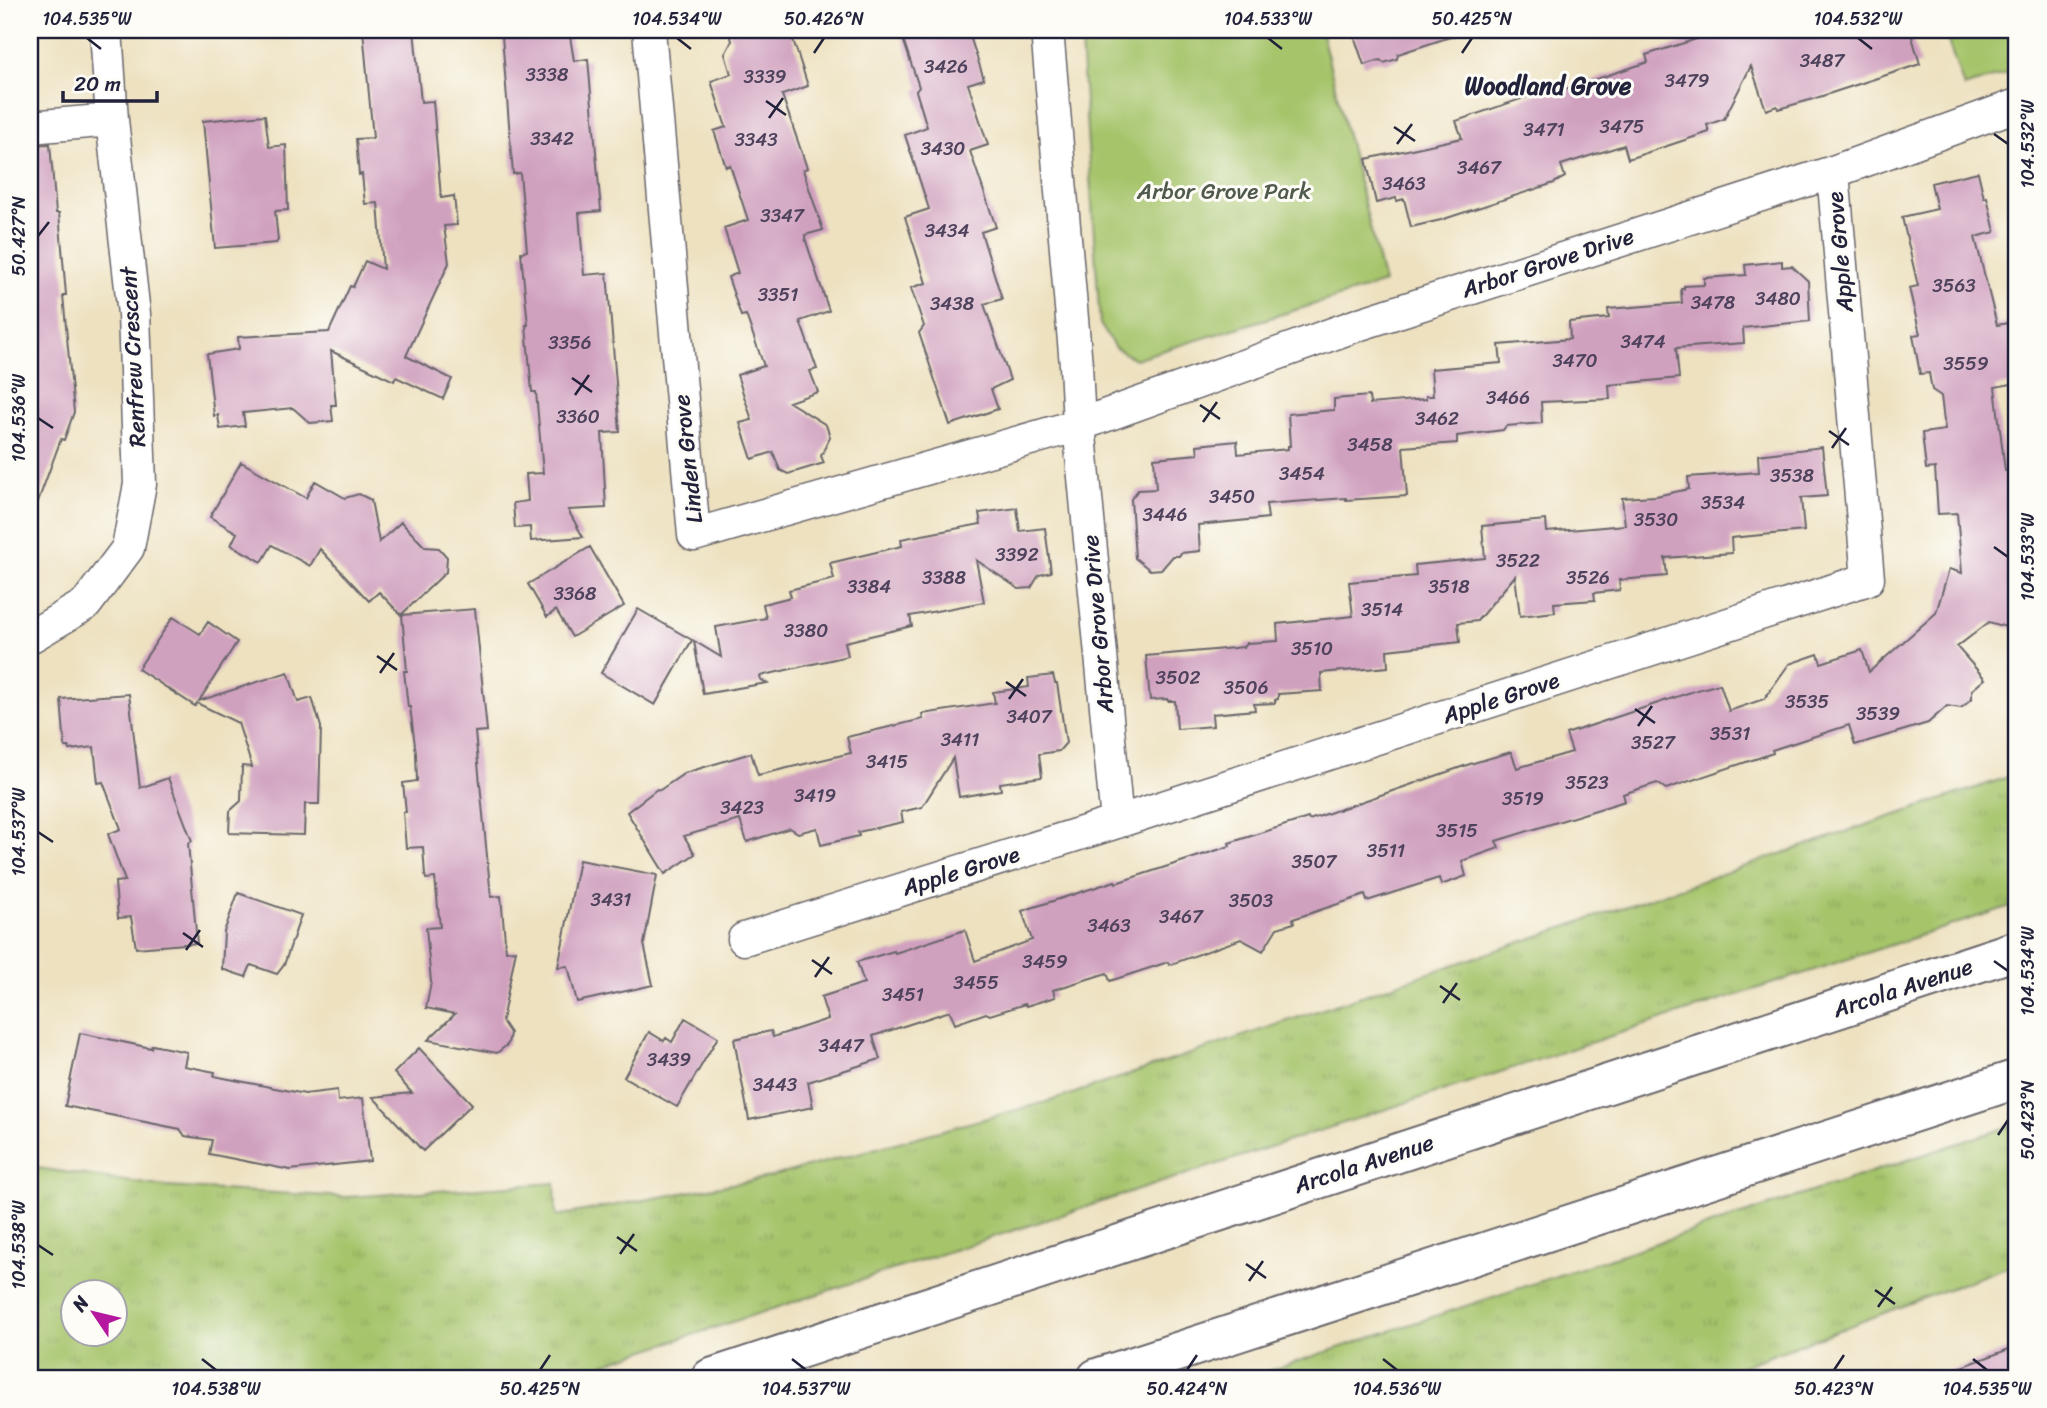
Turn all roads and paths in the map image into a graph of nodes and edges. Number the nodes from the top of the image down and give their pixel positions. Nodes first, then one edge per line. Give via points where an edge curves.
1 (106, 30) edge
2 (649, 30) edge
3 (1047, 30) edge
4 (2017, 105) edge
5 (112, 120) junction
6 (30, 127) edge
7 (1833, 172) junction
8 (1079, 425) junction
9 (30, 638) edge
10 (1117, 822) junction
11 (744, 939) dead end
12 (2017, 950) edge
13 (2017, 1079) edge
14 (711, 1378) edge
15 (1097, 1378) edge

1 - 5 street, Renfrew Crescent
2 - 8 street, Linden Grove via 694,535
3 - 8 street, Arbor Grove Drive
4 - 7 street, Arbor Grove Drive
5 - 6 street
5 - 9 street, Renfrew Crescent via 134,314 140,484 128,548 86,604
7 - 8 street, Arbor Grove Drive via 1360,324
7 - 10 street, Apple Grove via 1868,579
8 - 10 street, Arbor Grove Drive
10 - 11 street, Apple Grove
12 - 14 main road, Arcola Avenue
13 - 15 main road

